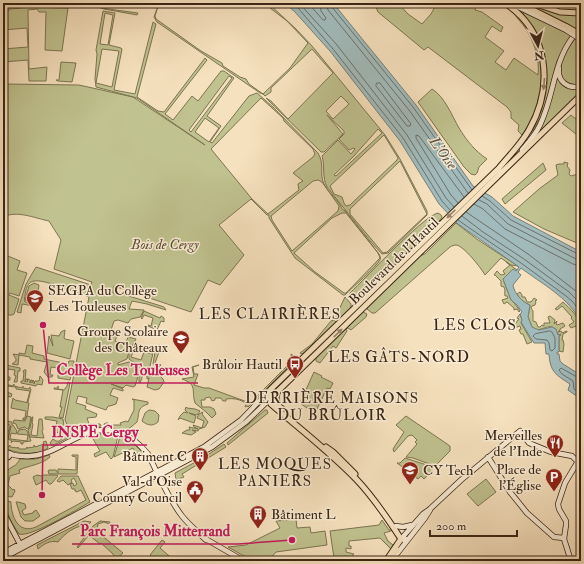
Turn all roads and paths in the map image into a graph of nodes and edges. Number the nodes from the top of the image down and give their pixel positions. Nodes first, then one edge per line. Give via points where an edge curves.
1 (505, 3) edge
2 (510, 3) edge
3 (519, 3) edge
4 (533, 3) edge
5 (581, 13) edge
6 (581, 27) edge
7 (566, 28) junction
8 (581, 38) edge
9 (562, 54) junction
10 (581, 86) edge
11 (581, 95) edge
12 (543, 117) junction
13 (508, 166) junction
14 (498, 168) junction
15 (486, 184) junction
16 (443, 226) junction
17 (331, 331) junction
18 (304, 357) junction
19 (310, 360) junction
20 (295, 375) junction
21 (278, 390) junction
22 (267, 401) junction
23 (278, 406) junction
24 (7, 454) edge
25 (488, 457) junction
26 (3, 472) edge
27 (158, 474) junction
28 (430, 509) junction
29 (3, 512) edge
30 (413, 524) junction
31 (396, 526) junction
32 (404, 538) junction
33 (564, 538) junction
34 (21, 546) junction
35 (3, 553) edge
36 (3, 558) edge
37 (244, 561) edge
38 (386, 561) edge
39 (391, 561) edge
40 (571, 561) edge

1 -> 14 main road via 520,15 534,34 542,57 544,78 540,105 531,126 519,145
2 - 7 street
3 - 7 main road
4 - 5 main road via 560,12
6 - 9 street, Boulevard de l'Hautil
7 - 8 main road, bridge
9 - 10 street via 560,78 570,87
9 - 12 street, Boulevard de l'Hautil
11 - 13 main road
12 - 13 street, Boulevard de l'Hautil via 533,137
12 - 14 street, Boulevard de l'Hautil via 522,146
13 - 15 main road, Boulevard de l'Hautil
14 - 15 main road, Boulevard de l'Hautil
15 - 16 main road, Boulevard de l'Hautil
16 - 17 main road, Boulevard de l'Hautil
19 -> 16 main road, Boulevard de l'Hautil
17 - 18 main road, Boulevard de l'Hautil
17 - 19 main road via 310,354
18 - 20 main road
18 - 22 main road, Boulevard de l'Hautil via 271,389
19 - 20 main road, Boulevard de l'Hautil
20 - 21 main road, Boulevard de l'Hautil
21 - 22 street, Boulevard de l'Hautil
21 - 23 main road
22 - 23 street
22 - 27 street, Boulevard de l'Hautil via 246,422 218,443
22 - 32 main road via 322,446 355,478
23 - 31 main road via 344,462
24 - 26 street
24 - 27 street via 29,457 41,455 84,434 101,430 114,431 137,442 149,455
25 - 28 street
25 - 33 street via 524,509 547,532
25 - 33 street via 520,431 529,444 572,456 577,460 558,505 566,521
27 - 34 street, Boulevard de l'Hautil
27 - 37 street via 183,521 206,540
28 - 30 street
28 - 32 street via 425,518
29 - 34 street
30 - 31 street via 405,527
30 - 32 street
31 - 32 main road
32 - 38 main road
32 - 39 main road
33 - 40 street
34 - 35 street, Boulevard de l'Hautil
34 - 36 street, Boulevard de l'Hautil

